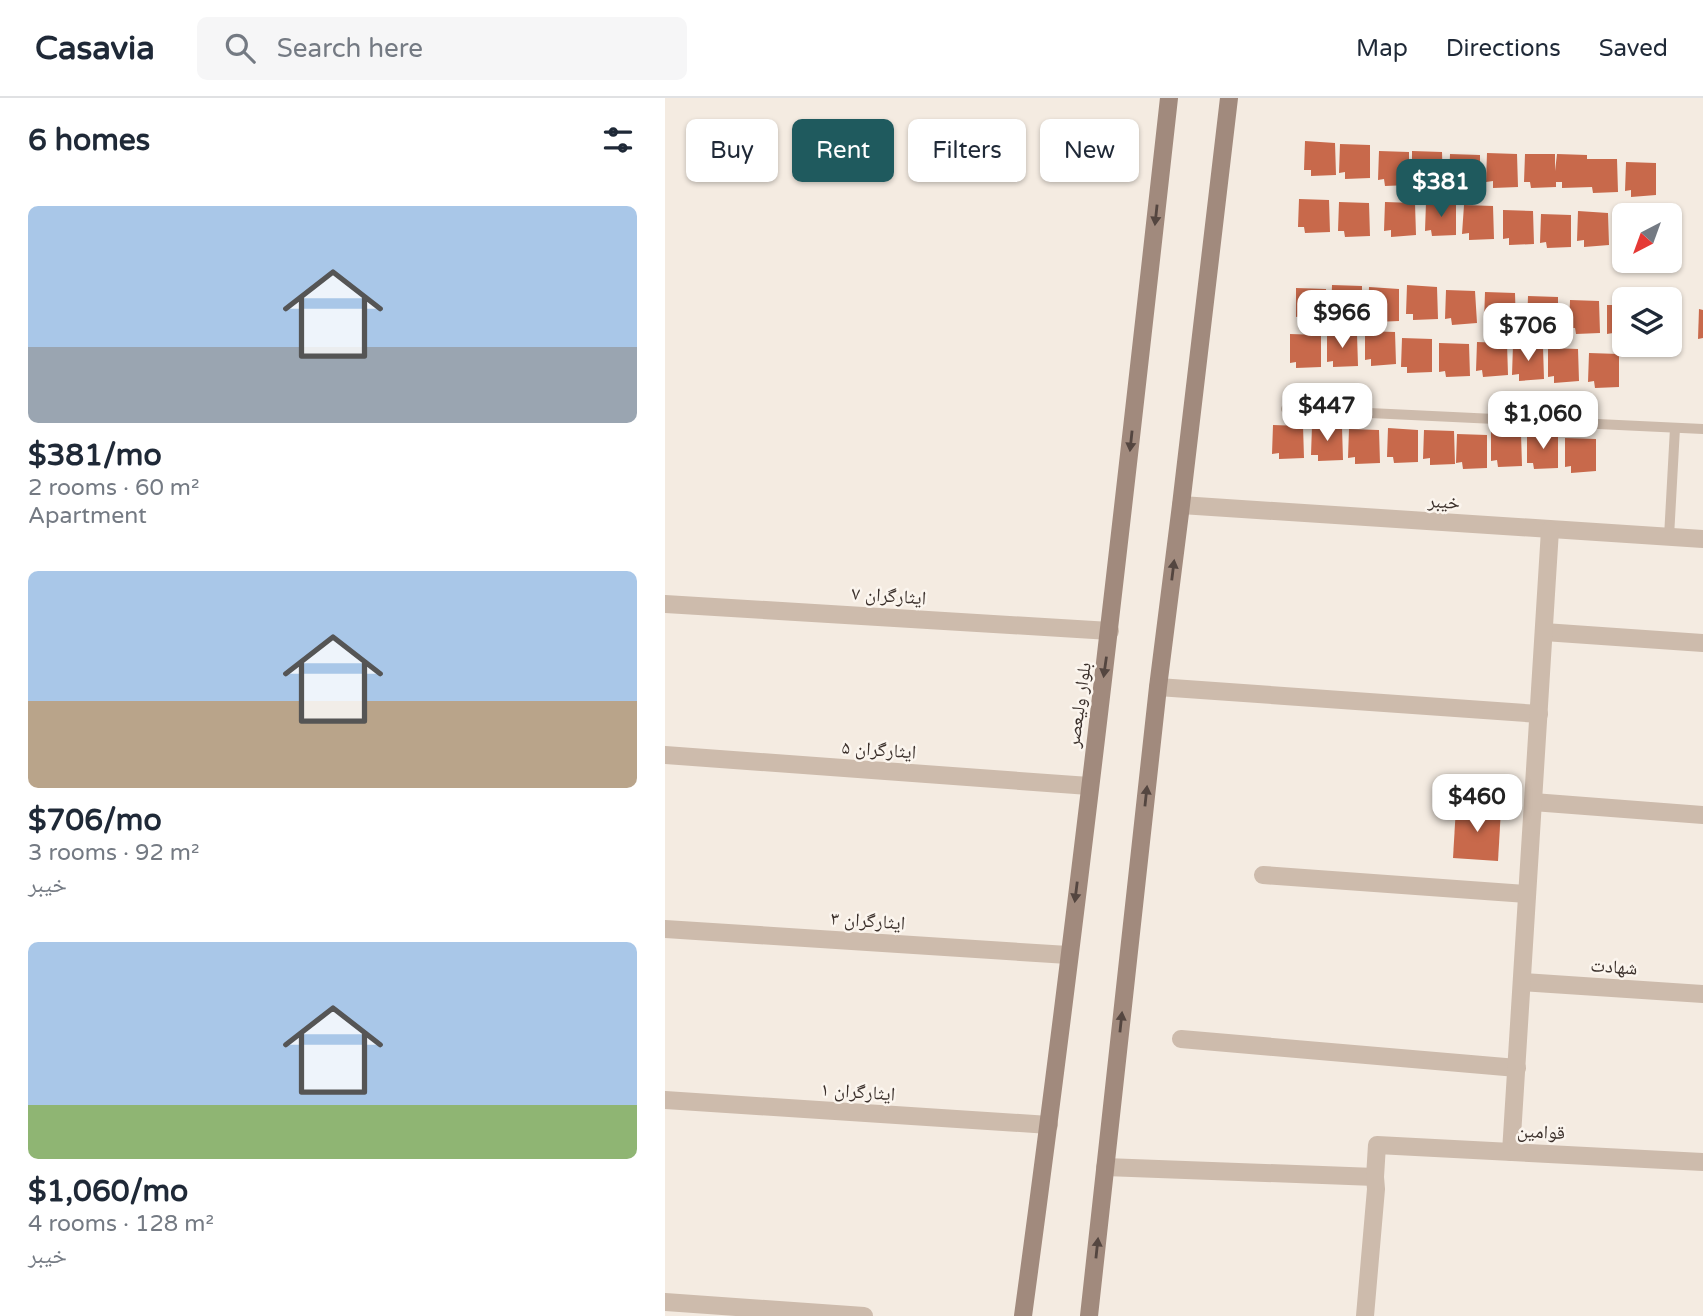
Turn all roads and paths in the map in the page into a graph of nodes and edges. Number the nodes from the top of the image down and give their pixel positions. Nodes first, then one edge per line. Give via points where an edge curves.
1 (1169, 98) edge
2 (1229, 98) edge
3 (1286, 409) dead end
4 (1675, 428) junction
5 (1703, 429) edge
6 (1181, 505) junction
7 (1550, 530) junction
8 (1669, 537) junction
9 (1703, 539) edge
10 (665, 604) edge
11 (1109, 631) junction
12 (1544, 632) junction
13 (1703, 643) edge
14 (1158, 687) junction
15 (1539, 714) junction
16 (665, 755) edge
17 (1089, 786) junction
18 (1533, 802) junction
19 (1703, 815) edge
20 (1263, 876) dead end
21 (1527, 894) junction
22 (665, 929) edge
23 (1068, 955) junction
24 (1522, 982) junction
25 (1703, 994) edge
26 (1181, 1039) dead end
27 (1517, 1068) junction
28 (665, 1100) edge
29 (1049, 1125) junction
30 (1511, 1152) junction
31 (1703, 1162) edge
32 (1105, 1167) junction
33 (1375, 1177) junction
34 (665, 1302) edge
35 (864, 1316) edge
36 (1023, 1316) edge
37 (1089, 1316) edge
38 (1365, 1316) edge

1 -> 11 main road, بلوار ولیعصر
2 - 6 main road
3 - 4 lane
4 - 5 lane
4 - 8 lane
6 - 7 street, خیبر
14 -> 6 main road
7 - 8 street, خیبر
7 - 12 street
8 - 9 street, خیبر
10 - 11 street, ایثارگران ۷
11 -> 17 main road, بلوار ولیعصر
12 - 13 street
12 - 15 street
14 - 15 street
32 -> 14 main road
15 - 18 street
16 - 17 street, ایثارگران ۵
17 -> 23 main road, بلوار ولیعصر
18 - 19 street
18 - 21 street
20 - 21 street
21 - 24 street
22 - 23 street, ایثارگران ۳
23 - 29 main road, بلوار ولیعصر
24 - 25 street, شهادت
24 - 27 street
26 - 27 street
27 - 30 street
28 - 29 street, ایثارگران ۱
29 - 36 main road, بلوار ولیعصر
30 - 31 street, قوامین
30 - 33 street, قوامین via 1377,1145
32 - 33 street
37 -> 32 main road
33 - 38 street
34 - 35 street

